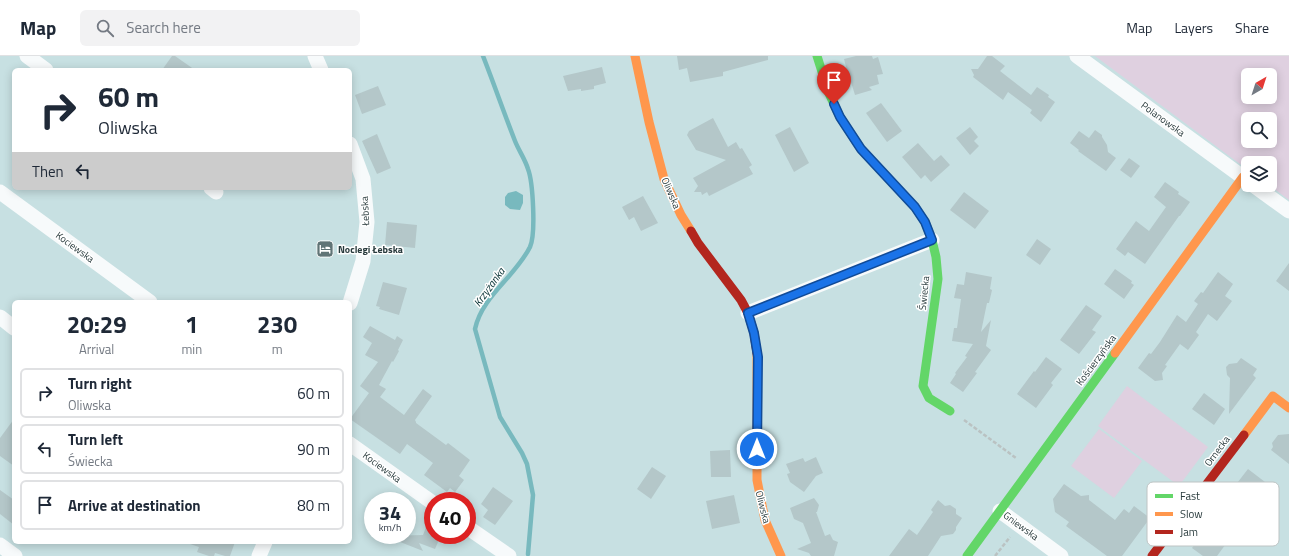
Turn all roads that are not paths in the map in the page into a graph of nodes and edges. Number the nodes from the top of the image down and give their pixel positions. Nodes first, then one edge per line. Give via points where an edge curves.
1 (27, 56) edge
2 (315, 56) edge
3 (635, 56) edge
4 (816, 56) edge
5 (1077, 56) edge
6 (43, 68) edge
7 (320, 68) edge
8 (352, 149) edge
9 (1241, 176) edge
10 (1241, 190) edge
11 (0, 192) edge
12 (1263, 192) edge
13 (1289, 211) edge
14 (932, 240) junction
15 (147, 300) edge
16 (351, 300) edge
17 (748, 313) junction
18 (0, 317) edge
19 (12, 326) edge
20 (1289, 408) edge
21 (950, 411) road end
22 (352, 445) edge
23 (1208, 482) edge
24 (424, 497) edge
25 (1000, 511) junction
26 (476, 533) edge
27 (0, 544) edge
28 (264, 544) edge
29 (1160, 546) edge
30 (15, 556) edge
31 (259, 556) edge
32 (509, 556) edge
33 (781, 556) edge
34 (967, 556) edge
35 (1061, 556) edge
36 (1152, 556) edge

1 - 6 street
2 - 7 street
3 - 17 street, Oliwska via 664,179 681,216
4 - 14 street, Świecka via 840,117 861,149 915,207 925,222
5 - 9 street, Polanowska
8 - 16 street, Łebska via 363,179 367,222 362,261
10 - 25 street, Kościerzyńska via 1142,314
11 - 15 street, Kociewska
12 - 13 street, Polanowska
14 - 17 street
14 - 21 street, Świecka via 938,278 923,386 929,398
17 - 33 street, Oliwska via 758,357 757,480 765,520
18 - 19 street
20 - 23 street, Ornecka via 1273,396
22 - 24 street, Kociewska
25 - 34 street, Kościerzyńska
25 - 35 street, Gniewska
26 - 32 street
27 - 30 street
28 - 31 street
29 - 36 street, Ornecka

